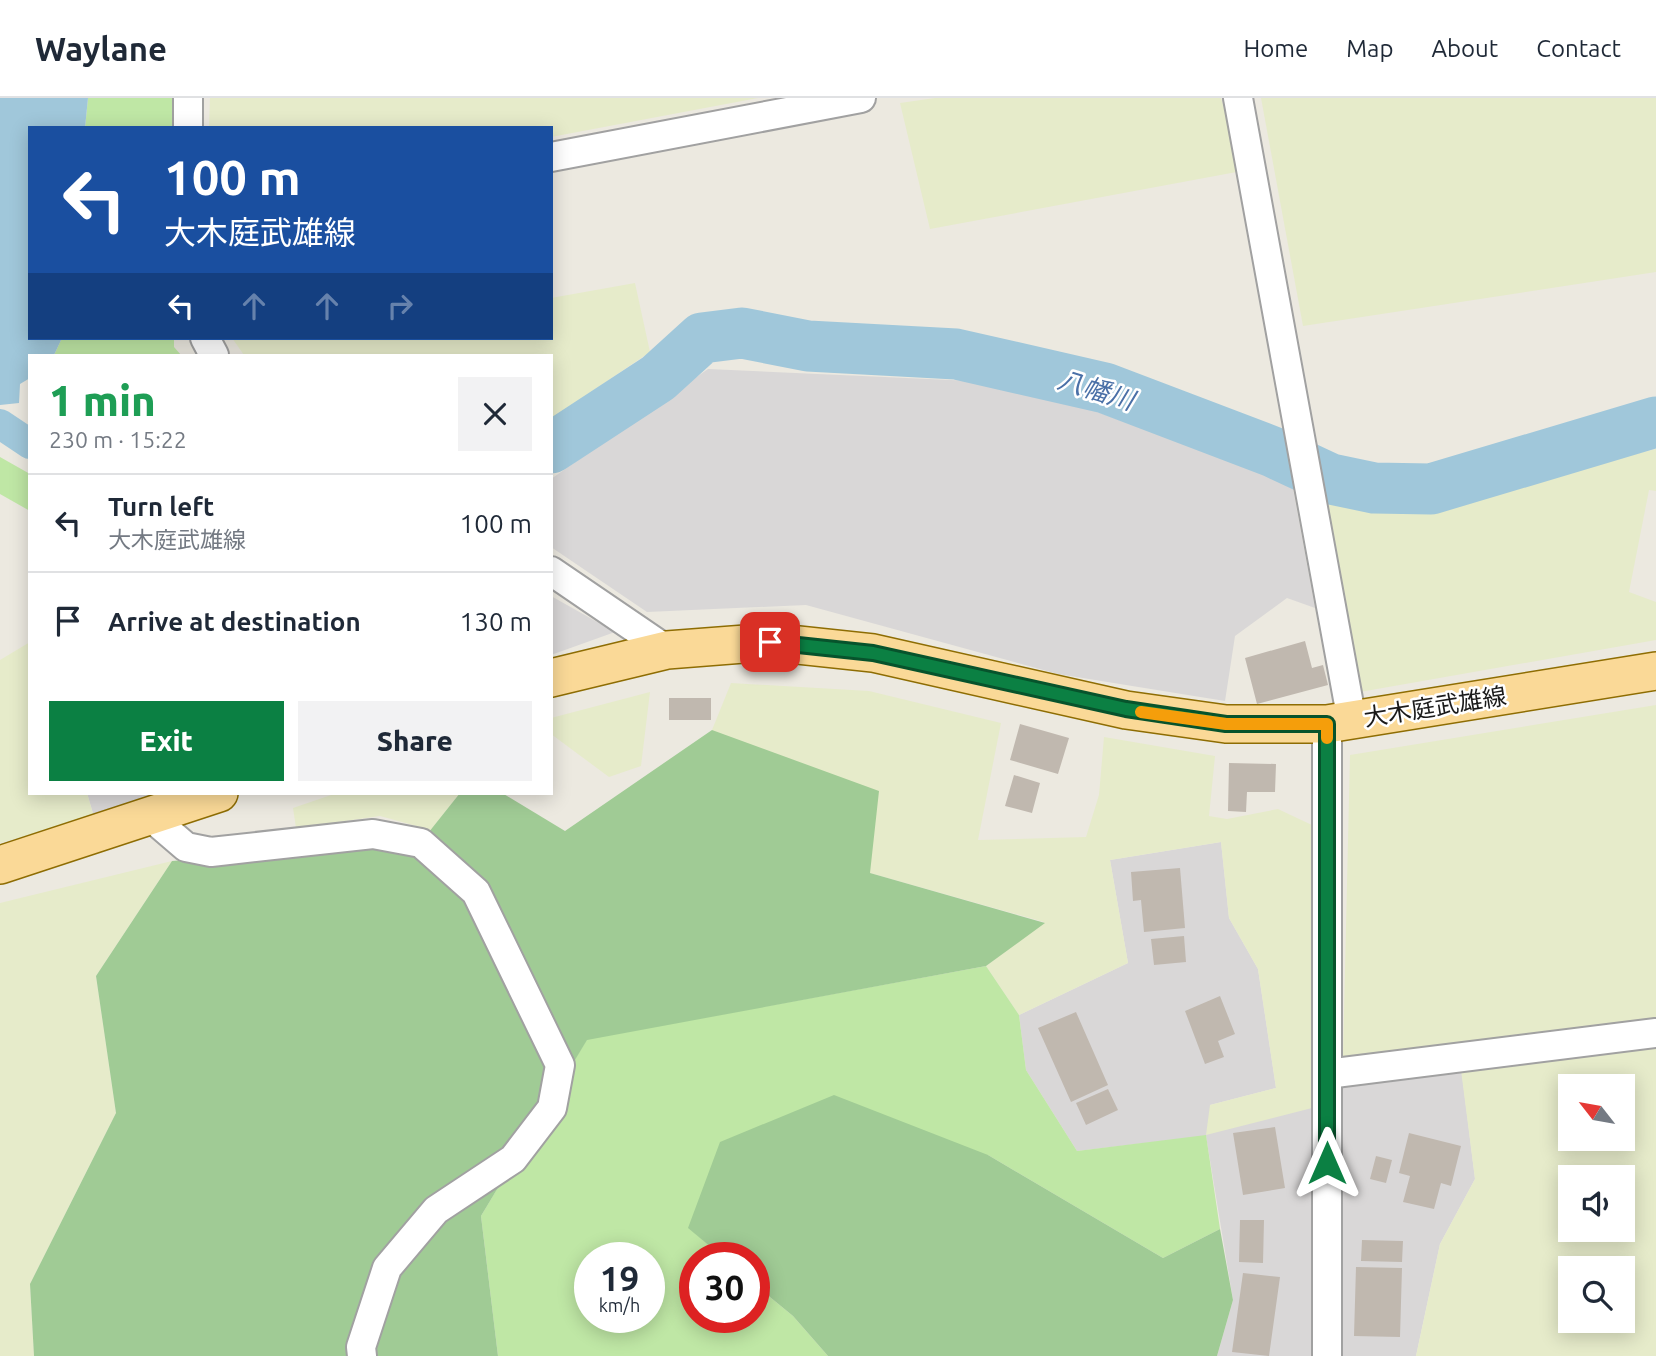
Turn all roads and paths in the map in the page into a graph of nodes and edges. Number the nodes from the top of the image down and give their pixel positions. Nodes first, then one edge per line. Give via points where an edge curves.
1 (188, 98) edge
2 (861, 98) edge
3 (1238, 98) edge
4 (188, 126) edge
5 (553, 157) edge
6 (553, 573) edge
7 (667, 650) junction
8 (1656, 671) edge
9 (553, 678) edge
10 (1339, 722) junction
11 (213, 795) edge
12 (150, 817) junction
13 (0, 865) edge
14 (1656, 1033) edge
15 (1327, 1074) junction
16 (362, 1356) edge
17 (1327, 1356) edge

1 - 4 street
2 - 5 street
3 - 10 street via 1309,489
6 - 7 street
7 - 9 main road, 大木庭武雄線
7 - 10 main road, 大木庭武雄線 via 770,642 873,653 1126,709 1226,724
8 - 10 main road, 大木庭武雄線
10 - 15 street
11 - 12 main road
12 - 13 main road
12 - 16 street via 186,847 211,852 373,834 421,843 476,892 560,1065 552,1108 513,1159 436,1210 387,1268 361,1346
14 - 15 street
15 - 17 street

